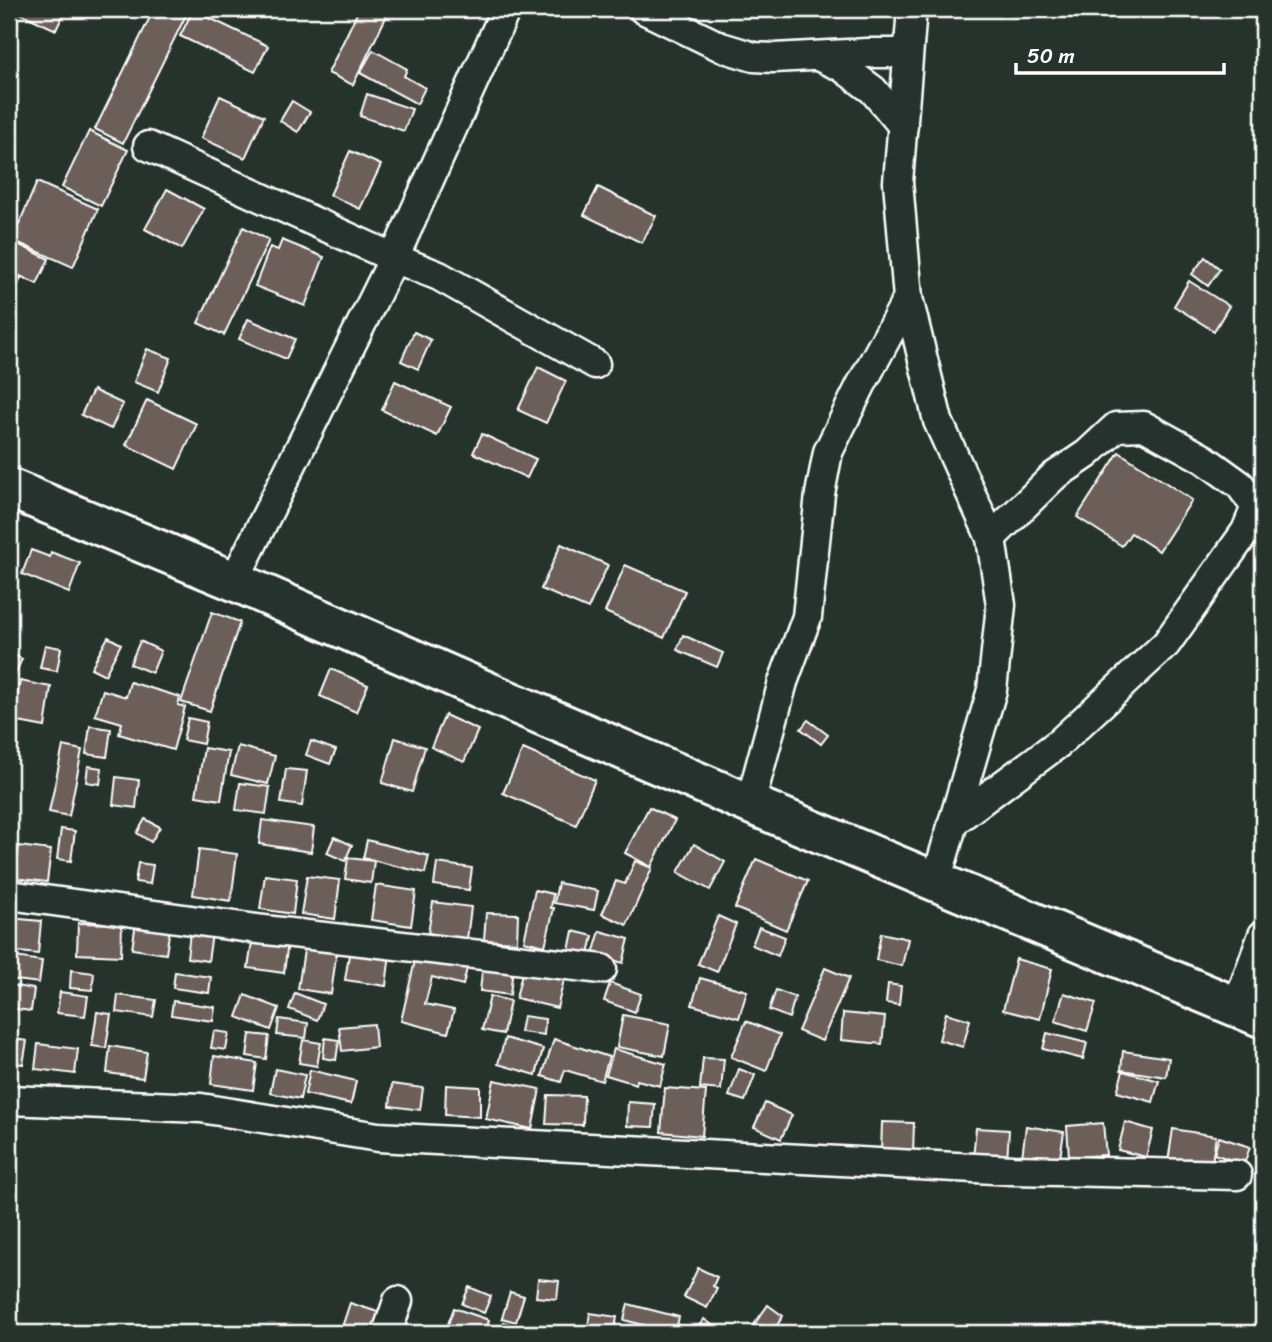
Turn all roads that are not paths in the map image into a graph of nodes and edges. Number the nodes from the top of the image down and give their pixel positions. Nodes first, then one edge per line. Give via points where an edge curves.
1 (506, 9) edge
2 (643, 9) edge
3 (912, 9) edge
4 (908, 53) junction
5 (820, 57) junction
6 (903, 127) junction
7 (148, 146) dead end
8 (394, 258) junction
9 (908, 298) junction
10 (595, 364) dead end
11 (9, 488) edge
12 (992, 538) junction
13 (234, 581) junction
14 (750, 804) junction
15 (953, 822) junction
16 (936, 881) junction
17 (9, 895) edge
18 (1263, 936) edge
19 (602, 969) dead end
20 (1250, 1012) edge
21 (9, 1100) edge
22 (1237, 1175) dead end
23 (398, 1301) dead end
24 (387, 1333) edge

1 - 8 street
2 - 5 street via 722,47 754,57
3 - 4 street
4 - 5 street
4 - 6 street
5 - 6 street via 873,90
6 - 9 street via 898,182
7 - 8 street
8 - 10 street via 439,276
8 - 13 street
9 - 12 street via 938,421
9 - 14 street via 828,452 807,617 783,682
11 - 13 street
12 - 15 street via 1001,605 992,691
12 - 15 street via 1053,477 1116,427 1144,426 1204,459 1240,485 1256,507 1246,531 1166,644 1059,743
13 - 14 street
14 - 16 street
15 - 16 street
16 - 20 street
17 - 19 street
18 - 20 street
21 - 22 street via 201,1108 378,1138 1013,1170
23 - 24 street

